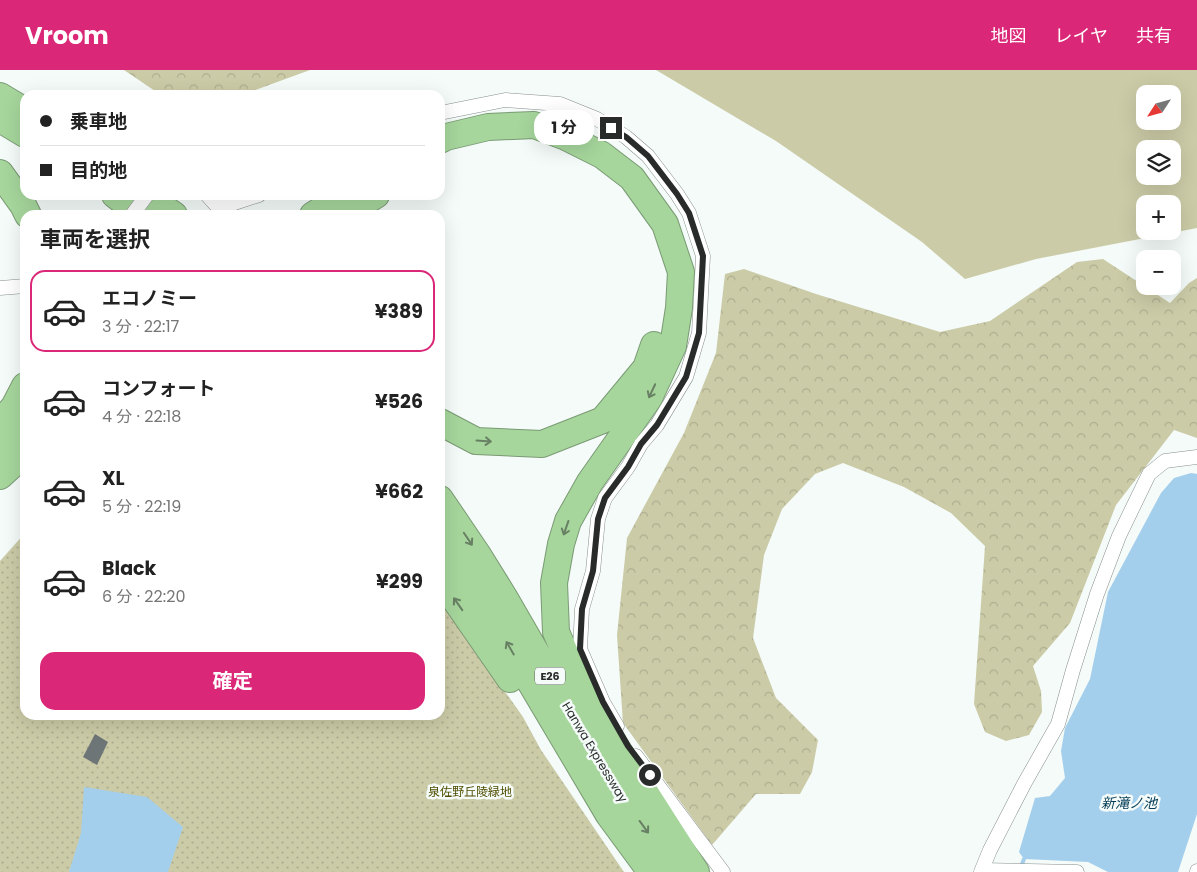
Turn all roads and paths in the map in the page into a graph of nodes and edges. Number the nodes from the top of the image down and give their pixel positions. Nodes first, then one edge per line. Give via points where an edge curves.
1 (0, 96) edge
2 (445, 112) edge
3 (16, 123) edge
4 (445, 137) edge
5 (445, 156) edge
6 (0, 173) edge
7 (122, 200) edge
8 (153, 200) edge
9 (161, 200) edge
10 (212, 200) edge
11 (245, 200) edge
12 (337, 200) edge
13 (368, 200) edge
14 (26, 210) edge
15 (134, 210) edge
16 (167, 210) edge
17 (175, 210) edge
18 (321, 210) edge
19 (352, 210) edge
20 (20, 286) edge
21 (0, 288) edge
22 (20, 396) edge
23 (0, 423) edge
24 (445, 425) edge
25 (20, 434) edge
26 (0, 449) edge
27 (20, 457) edge
28 (1197, 457) edge
29 (20, 472) edge
30 (0, 476) edge
31 (0, 486) edge
32 (445, 506) edge
33 (445, 542) edge
34 (445, 585) edge
35 (609, 815) junction
36 (658, 857) edge
37 (985, 871) edge
38 (678, 872) edge
39 (696, 872) edge
40 (722, 872) edge
41 (1077, 872) edge

1 - 3 highway
2 - 40 street via 506,100 560,104 597,119 648,156 689,213 703,256 699,333 686,377 657,425 605,498 598,519 593,571 582,609 580,649 603,702 628,746
4 -> 36 highway via 488,127 534,125 602,155 632,178 665,224 681,272 680,308 672,346 648,398 590,482 568,521 554,583 556,632
24 -> 5 highway via 476,441 542,444 603,420 646,368 662,311 666,269 648,229 624,192 581,156 518,139 498,139
6 - 14 highway
7 - 15 highway
8 - 16 highway
9 - 17 highway
10 - 11 street via 222,208
12 - 18 highway
13 - 19 highway
20 - 21 street
22 - 23 highway
25 - 26 highway
27 - 30 highway
28 - 37 street via 1165,461 1149,474 1119,536 1097,594 1058,724 990,850
29 - 31 highway
32 -> 36 highway, Hanwa Expressway / E26 via 504,597
35 -> 33 highway, Hanwa Expressway / E26
35 -> 34 highway
35 - 36 highway, Hanwa Expressway / E26
36 - 38 highway, Hanwa Expressway / E26
36 - 39 highway
37 - 41 street

